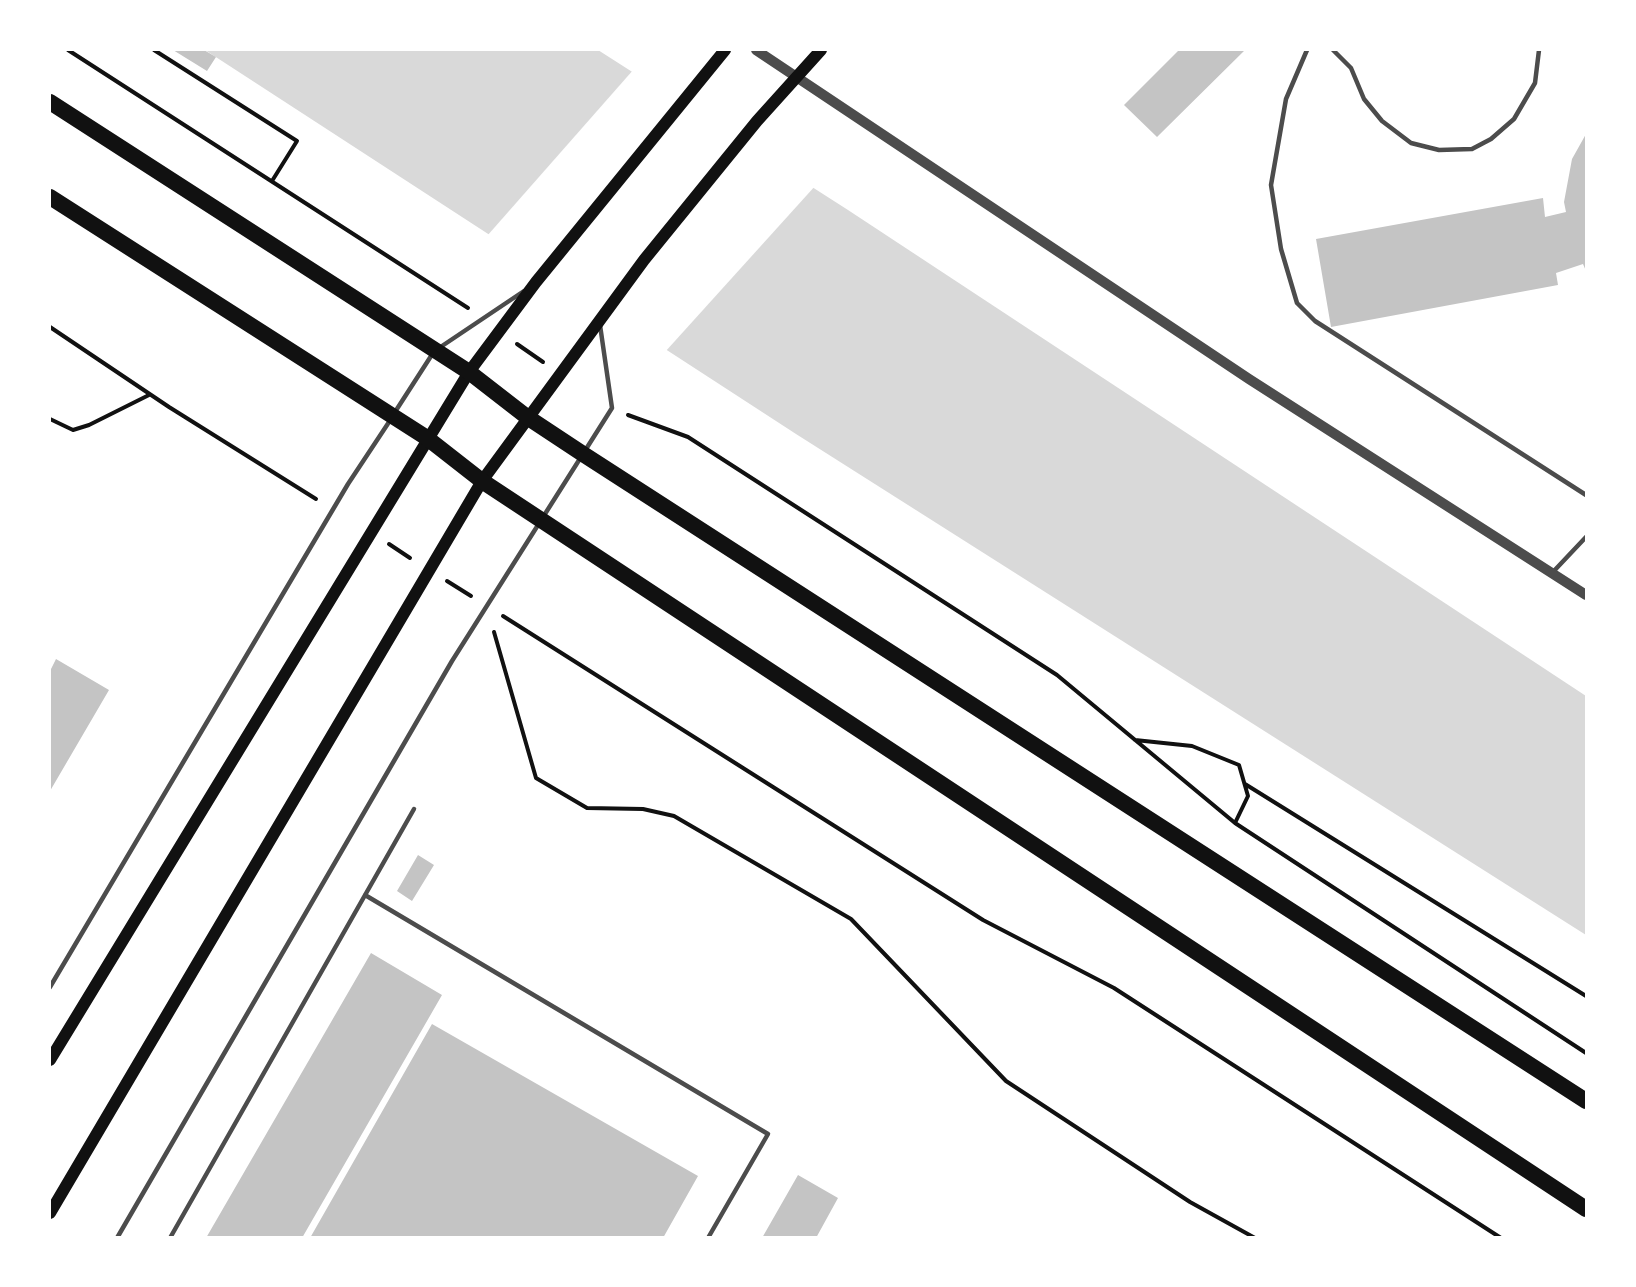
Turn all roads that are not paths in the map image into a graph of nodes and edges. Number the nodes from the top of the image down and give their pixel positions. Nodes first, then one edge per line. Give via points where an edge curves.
1 (725, 50) edge
2 (756, 50) edge
3 (820, 50) edge
4 (1307, 50) edge
5 (1333, 50) edge
6 (1539, 50) edge
7 (795, 77) junction
8 (50, 102) edge
9 (50, 197) edge
10 (536, 282) junction
11 (599, 318) junction
12 (435, 350) junction
13 (469, 372) junction
14 (393, 416) junction
15 (527, 417) junction
16 (427, 438) junction
17 (583, 454) junction
18 (482, 481) junction
19 (1587, 495) edge
20 (541, 520) junction
21 (1587, 537) edge
22 (1552, 573) junction
23 (1587, 595) edge
24 (414, 809) dead end
25 (365, 895) junction
26 (50, 987) edge
27 (50, 1060) edge
28 (1587, 1101) edge
29 (1587, 1209) edge
30 (50, 1213) edge
31 (117, 1238) edge
32 (170, 1238) edge
33 (708, 1238) edge

1 - 10 main road
2 - 7 street
3 - 7 main road
4 - 19 lane via 1286,99 1270,185 1281,249 1297,303 1315,321
5 - 6 lane via 1351,68 1364,99 1382,122 1411,143 1439,150 1472,149 1514,119 1535,83
7 - 11 main road
7 - 22 street via 1249,379
8 - 12 highway
9 - 14 highway
10 - 12 lane
10 - 13 main road
11 - 15 main road
11 - 17 lane via 612,408
12 - 13 highway
12 - 14 lane
13 - 15 highway
13 - 16 main road
14 - 16 highway
14 - 26 lane via 333,509
15 - 17 highway
15 - 18 main road
16 - 18 highway
16 - 27 main road
17 - 20 lane
17 - 28 highway
18 - 20 highway
18 - 30 main road
20 - 29 highway
20 - 31 lane via 452,661
21 - 22 lane
22 - 23 street
24 - 25 lane
25 - 32 lane
25 - 33 lane via 768,1134

